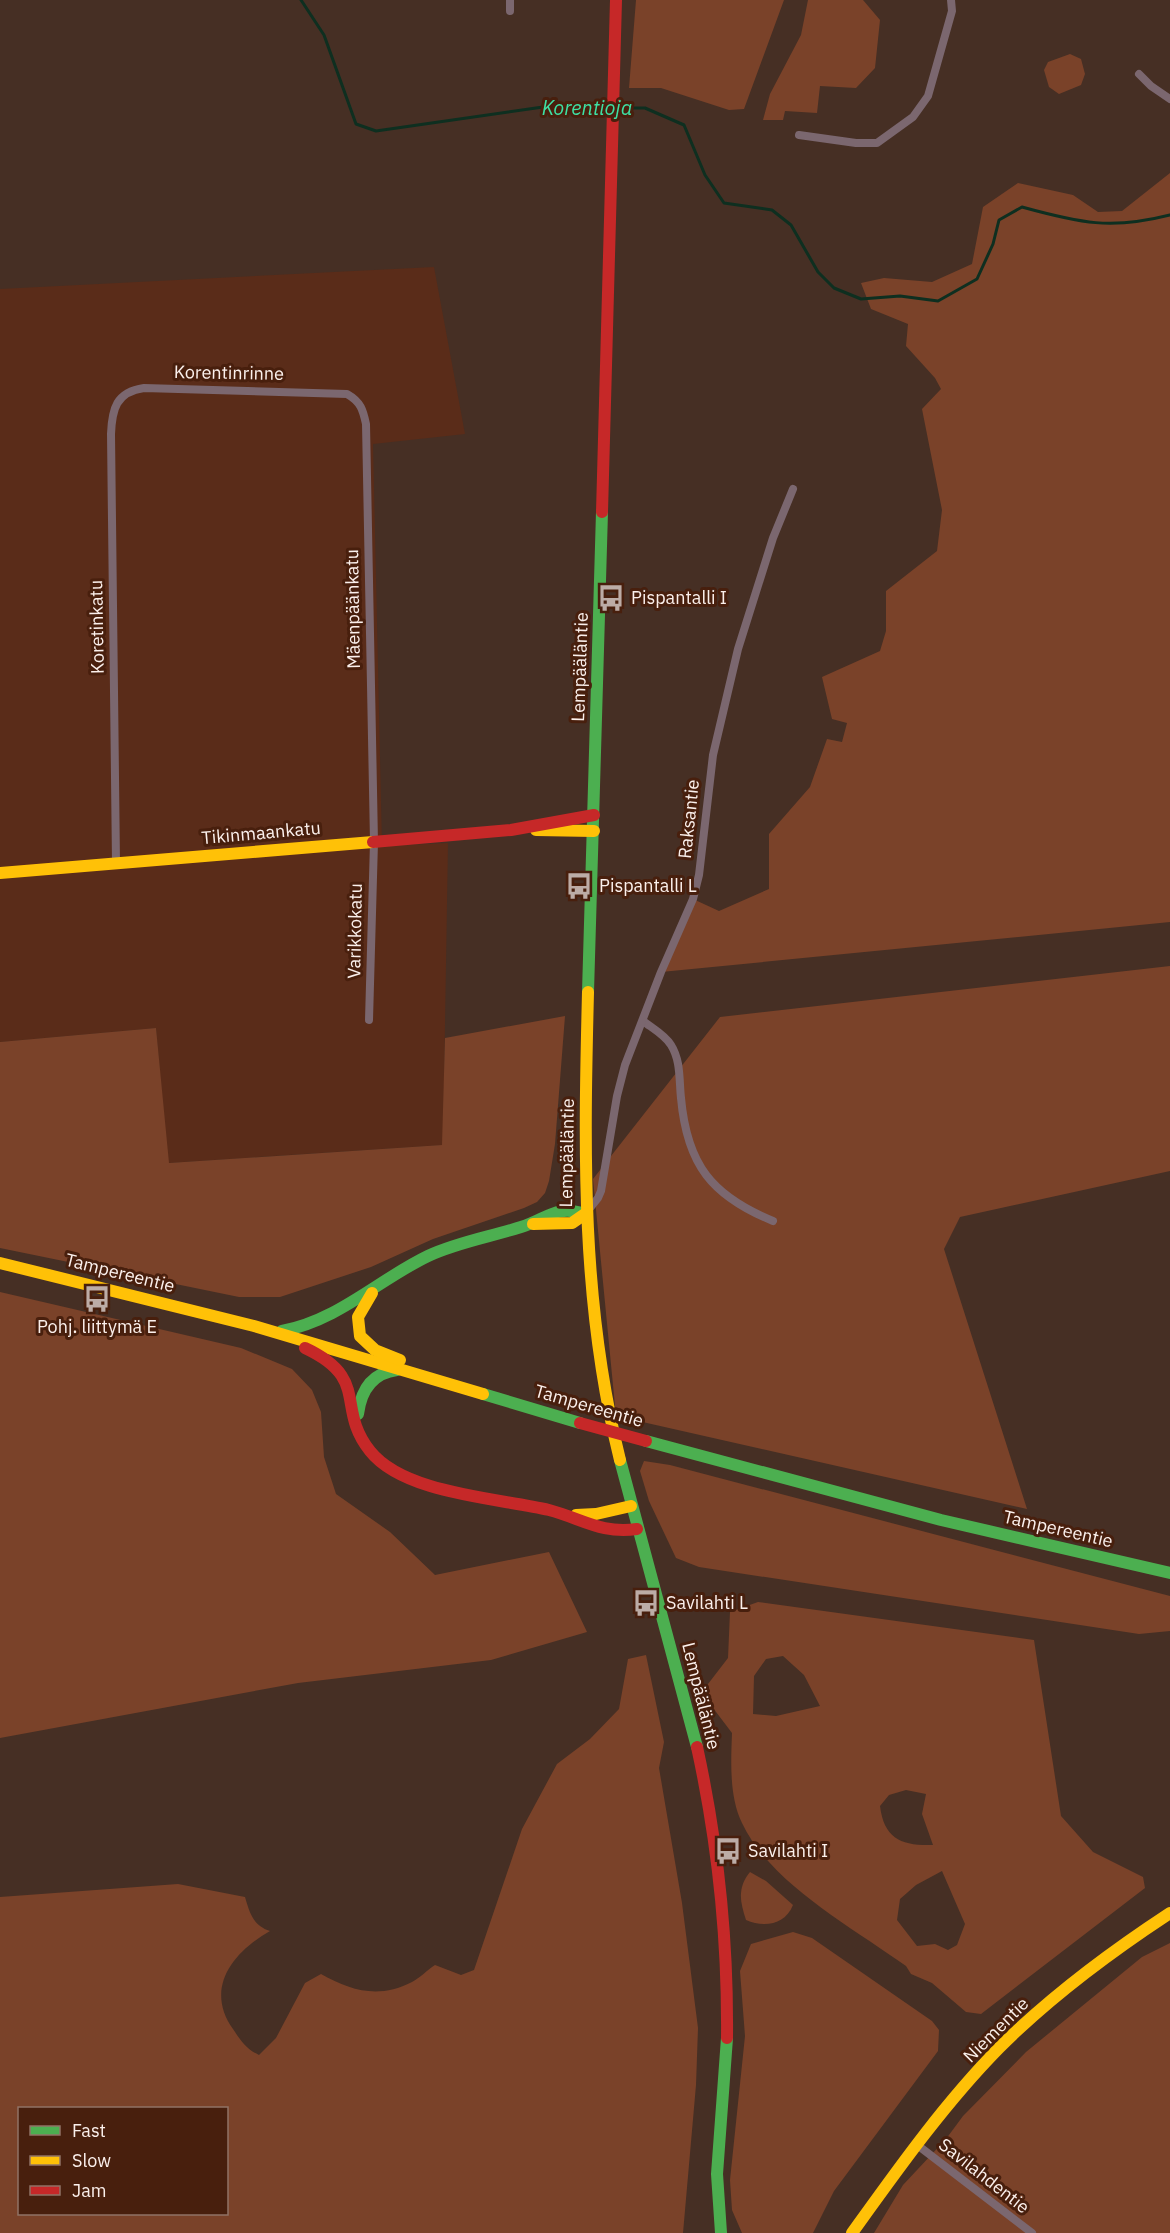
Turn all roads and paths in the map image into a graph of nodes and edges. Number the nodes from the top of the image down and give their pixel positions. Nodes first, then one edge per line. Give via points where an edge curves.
1 (510, 0) edge
2 (615, 0) edge
3 (623, 0) edge
4 (951, 0) edge
5 (510, 11) dead end
6 (615, 59) junction
7 (1139, 74) dead end
8 (1170, 99) edge
9 (799, 135) dead end
10 (335, 392) joint
11 (122, 394) joint
12 (793, 489) dead end
13 (594, 815) junction
14 (526, 829) junction
15 (594, 831) junction
16 (374, 842) junction
17 (116, 863) junction
18 (0, 873) edge
19 (369, 1020) dead end
20 (643, 1021) junction
21 (585, 1214) junction
22 (773, 1221) dead end
23 (0, 1263) edge
24 (388, 1278) junction
25 (254, 1326) junction
26 (274, 1332) junction
27 (410, 1371) junction
28 (460, 1386) junction
29 (357, 1422) junction
30 (631, 1506) junction
31 (568, 1515) junction
32 (637, 1529) junction
33 (1170, 1574) edge
34 (1170, 1913) edge
35 (916, 2144) junction
36 (875, 2201) junction
37 (721, 2233) edge
38 (852, 2233) edge
39 (858, 2233) edge
40 (1032, 2233) edge

1 - 5 street
2 - 6 main road, Lempääläntie
3 - 6 main road, Lempääläntie
4 - 9 street via 952,11 928,96 913,117 877,143
6 - 13 main road, Lempääläntie
7 - 8 street
10 - 11 street, Korentinrinne via 144,388
10 - 16 street, Mäenpäänkatu via 357,400 366,424
11 - 17 street, Koretinkatu via 112,414 111,434
12 - 20 street, Raksantie via 738,649 713,755 693,899
13 - 14 main road, Tikinmaankatu
13 - 15 main road, Lempääläntie
14 - 15 main road, Tikinmaankatu
14 - 16 main road, Tikinmaankatu
15 - 21 main road, Lempääläntie
16 - 17 main road, Tikinmaankatu
16 - 19 street, Varikkokatu
17 - 18 main road, Tikinmaankatu
20 - 21 street, Raksantie via 617,1096 601,1191
20 - 22 street via 669,1042 678,1058 685,1130 694,1158 723,1195
21 - 24 main road via 568,1207 553,1211 533,1224 457,1244
21 - 30 main road, Lempääläntie via 596,1339
23 - 25 main road, Tampereentie
24 - 26 main road via 320,1322
24 - 28 main road via 359,1310 356,1323 361,1339 380,1353 422,1366
25 - 26 main road, Tampereentie
25 - 29 main road via 334,1362 346,1382
26 - 27 main road, Tampereentie
27 - 28 main road, Tampereentie
27 - 29 main road via 386,1371 369,1381 362,1393
28 - 33 main road, Tampereentie, bridge via 646,1442 940,1520
29 - 31 main road via 369,1450 402,1474
30 - 31 main road
30 - 32 main road, Lempääläntie
31 - 32 main road via 611,1531
32 - 37 main road, Lempääläntie via 688,1716 717,1861 726,1974 726,2073 717,2196
34 - 35 main road, Niementie via 1080,1977 1021,2026
35 - 36 main road, Niementie
35 - 40 street, Savilahdentie
36 - 38 main road, Niementie
36 - 39 main road, Niementie

